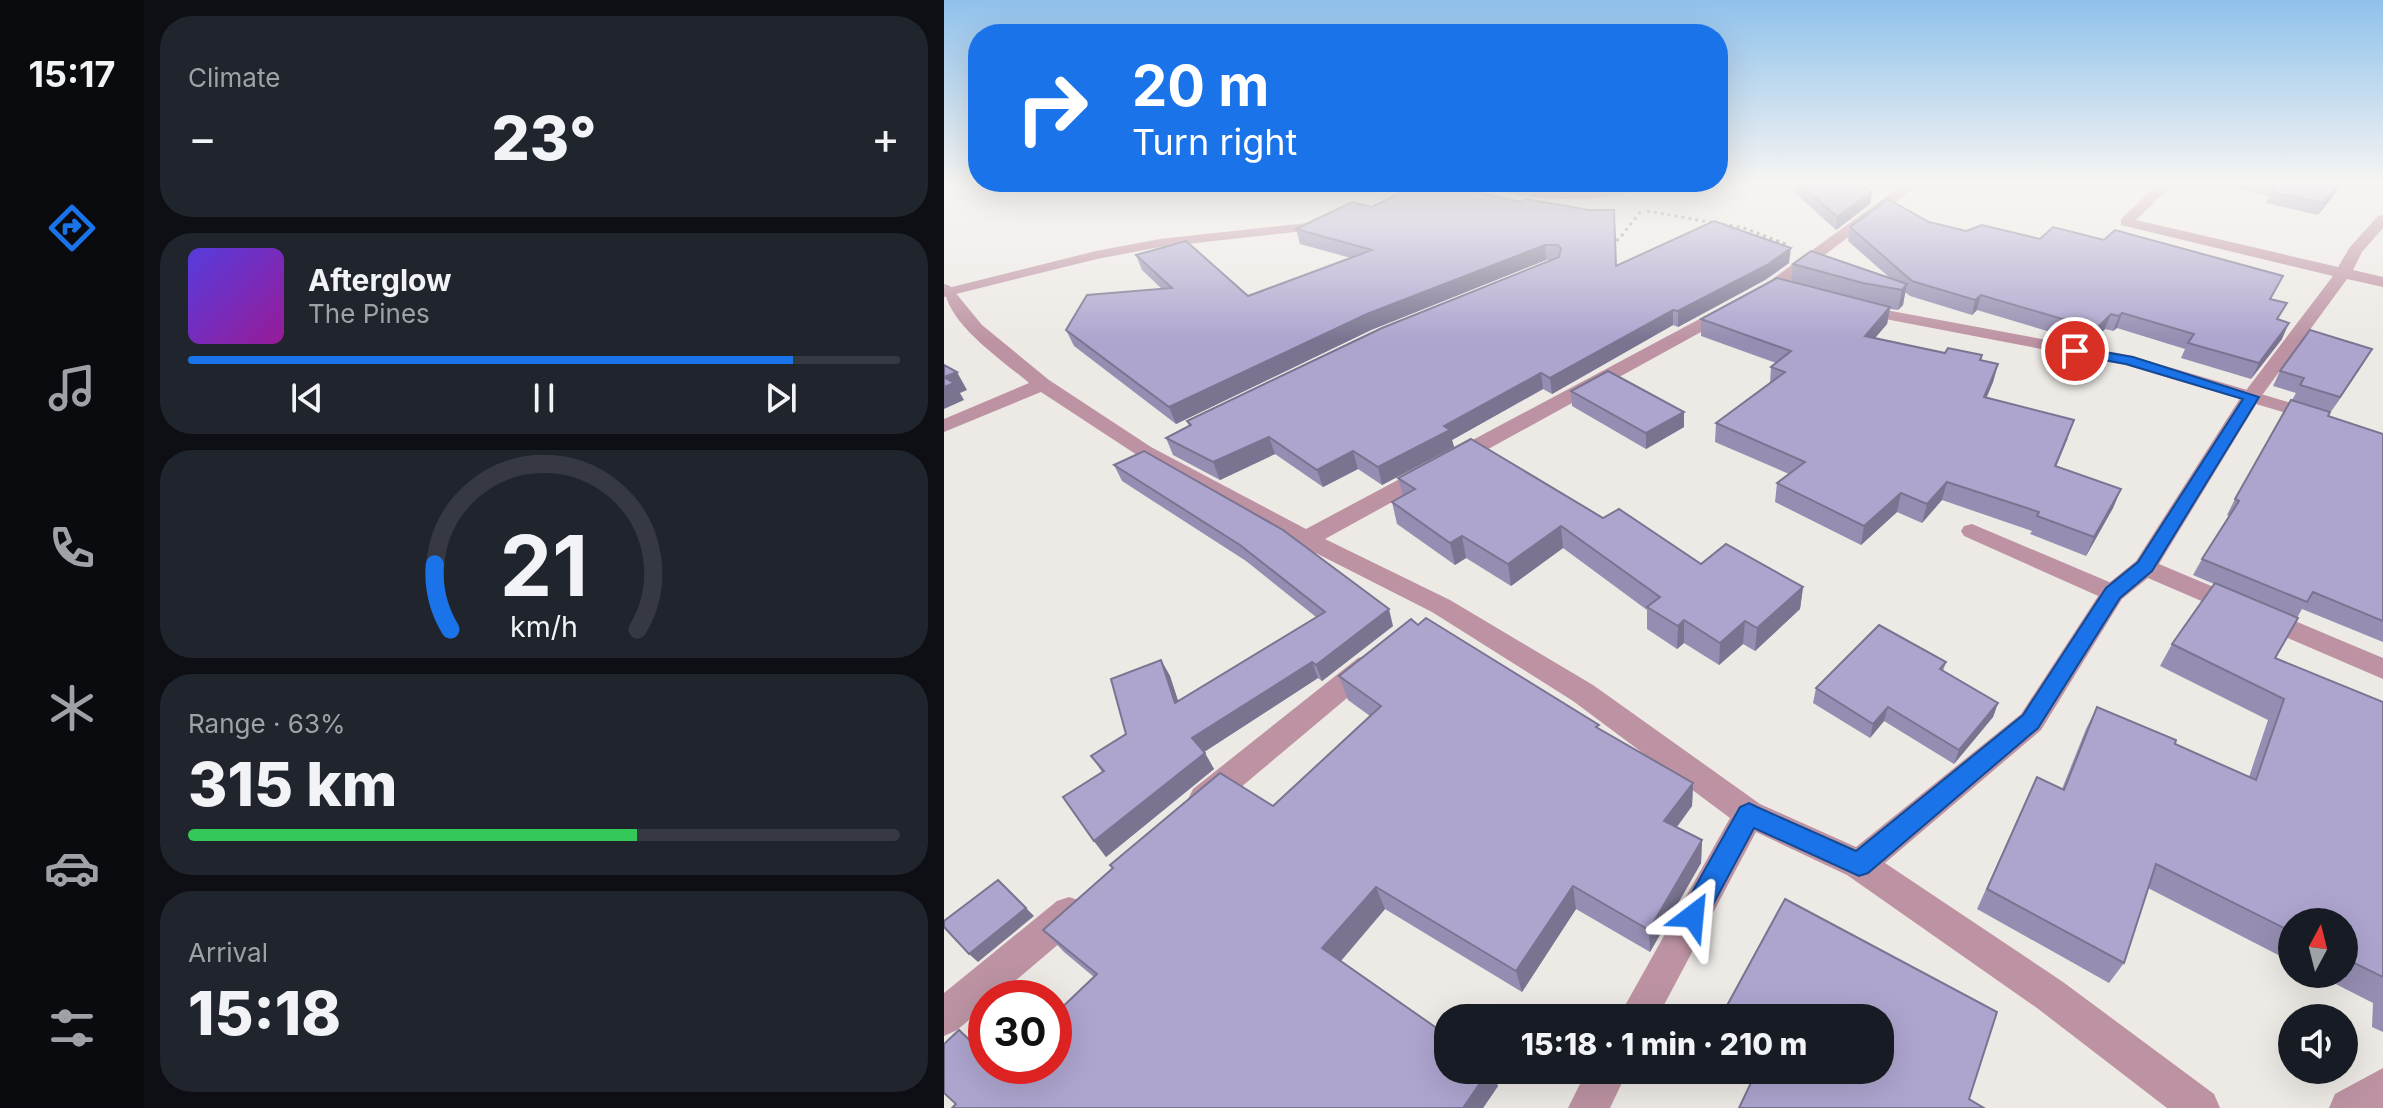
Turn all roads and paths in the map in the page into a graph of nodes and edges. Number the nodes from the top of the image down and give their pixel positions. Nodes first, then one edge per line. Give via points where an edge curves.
1 (1218, 237) edge
2 (1621, 237) edge
3 (1766, 237) edge
4 (1841, 237) edge
5 (2179, 237) edge
6 (2367, 237) edge
7 (1605, 246) edge
8 (1815, 256) junction
9 (2344, 272) junction
10 (2383, 282) edge
11 (1773, 286) junction
12 (946, 291) edge
13 (1801, 294) edge
14 (1843, 306) edge
15 (1042, 384) junction
16 (2251, 397) junction
17 (2339, 423) edge
18 (944, 426) edge
19 (1171, 438) edge
20 (1144, 451) junction
21 (1972, 531) dead end
22 (1306, 539) junction
23 (2145, 567) junction
24 (2113, 593) junction
25 (1417, 626) junction
26 (2383, 669) edge
27 (1186, 814) edge
28 (1749, 814) junction
29 (1859, 864) junction
30 (1089, 895) edge
31 (1645, 1004) edge
32 (944, 1017) edge
33 (1601, 1084) edge
34 (2383, 1088) edge
35 (1588, 1108) edge
36 (2200, 1108) edge
37 (2349, 1108) edge

1 - 12 lane via 1096,255
2 - 7 path
3 - 8 path
4 - 8 street
5 - 9 street
6 - 9 street
8 - 11 street
9 - 10 street
9 - 16 street
11 - 13 lane
11 - 22 street
12 - 15 street via 976,329
14 - 16 lane via 2128,360
15 - 18 street
15 - 20 street
16 - 17 lane
16 - 23 street
19 - 20 street
20 - 22 street
21 - 24 lane
22 - 25 street
23 - 24 street
23 - 26 street
24 - 29 street via 2031,722
25 - 27 street
25 - 28 street via 1583,693
28 - 29 street
28 - 31 street
29 - 36 street via 2050,995
30 - 32 street
33 - 35 street
34 - 37 street

